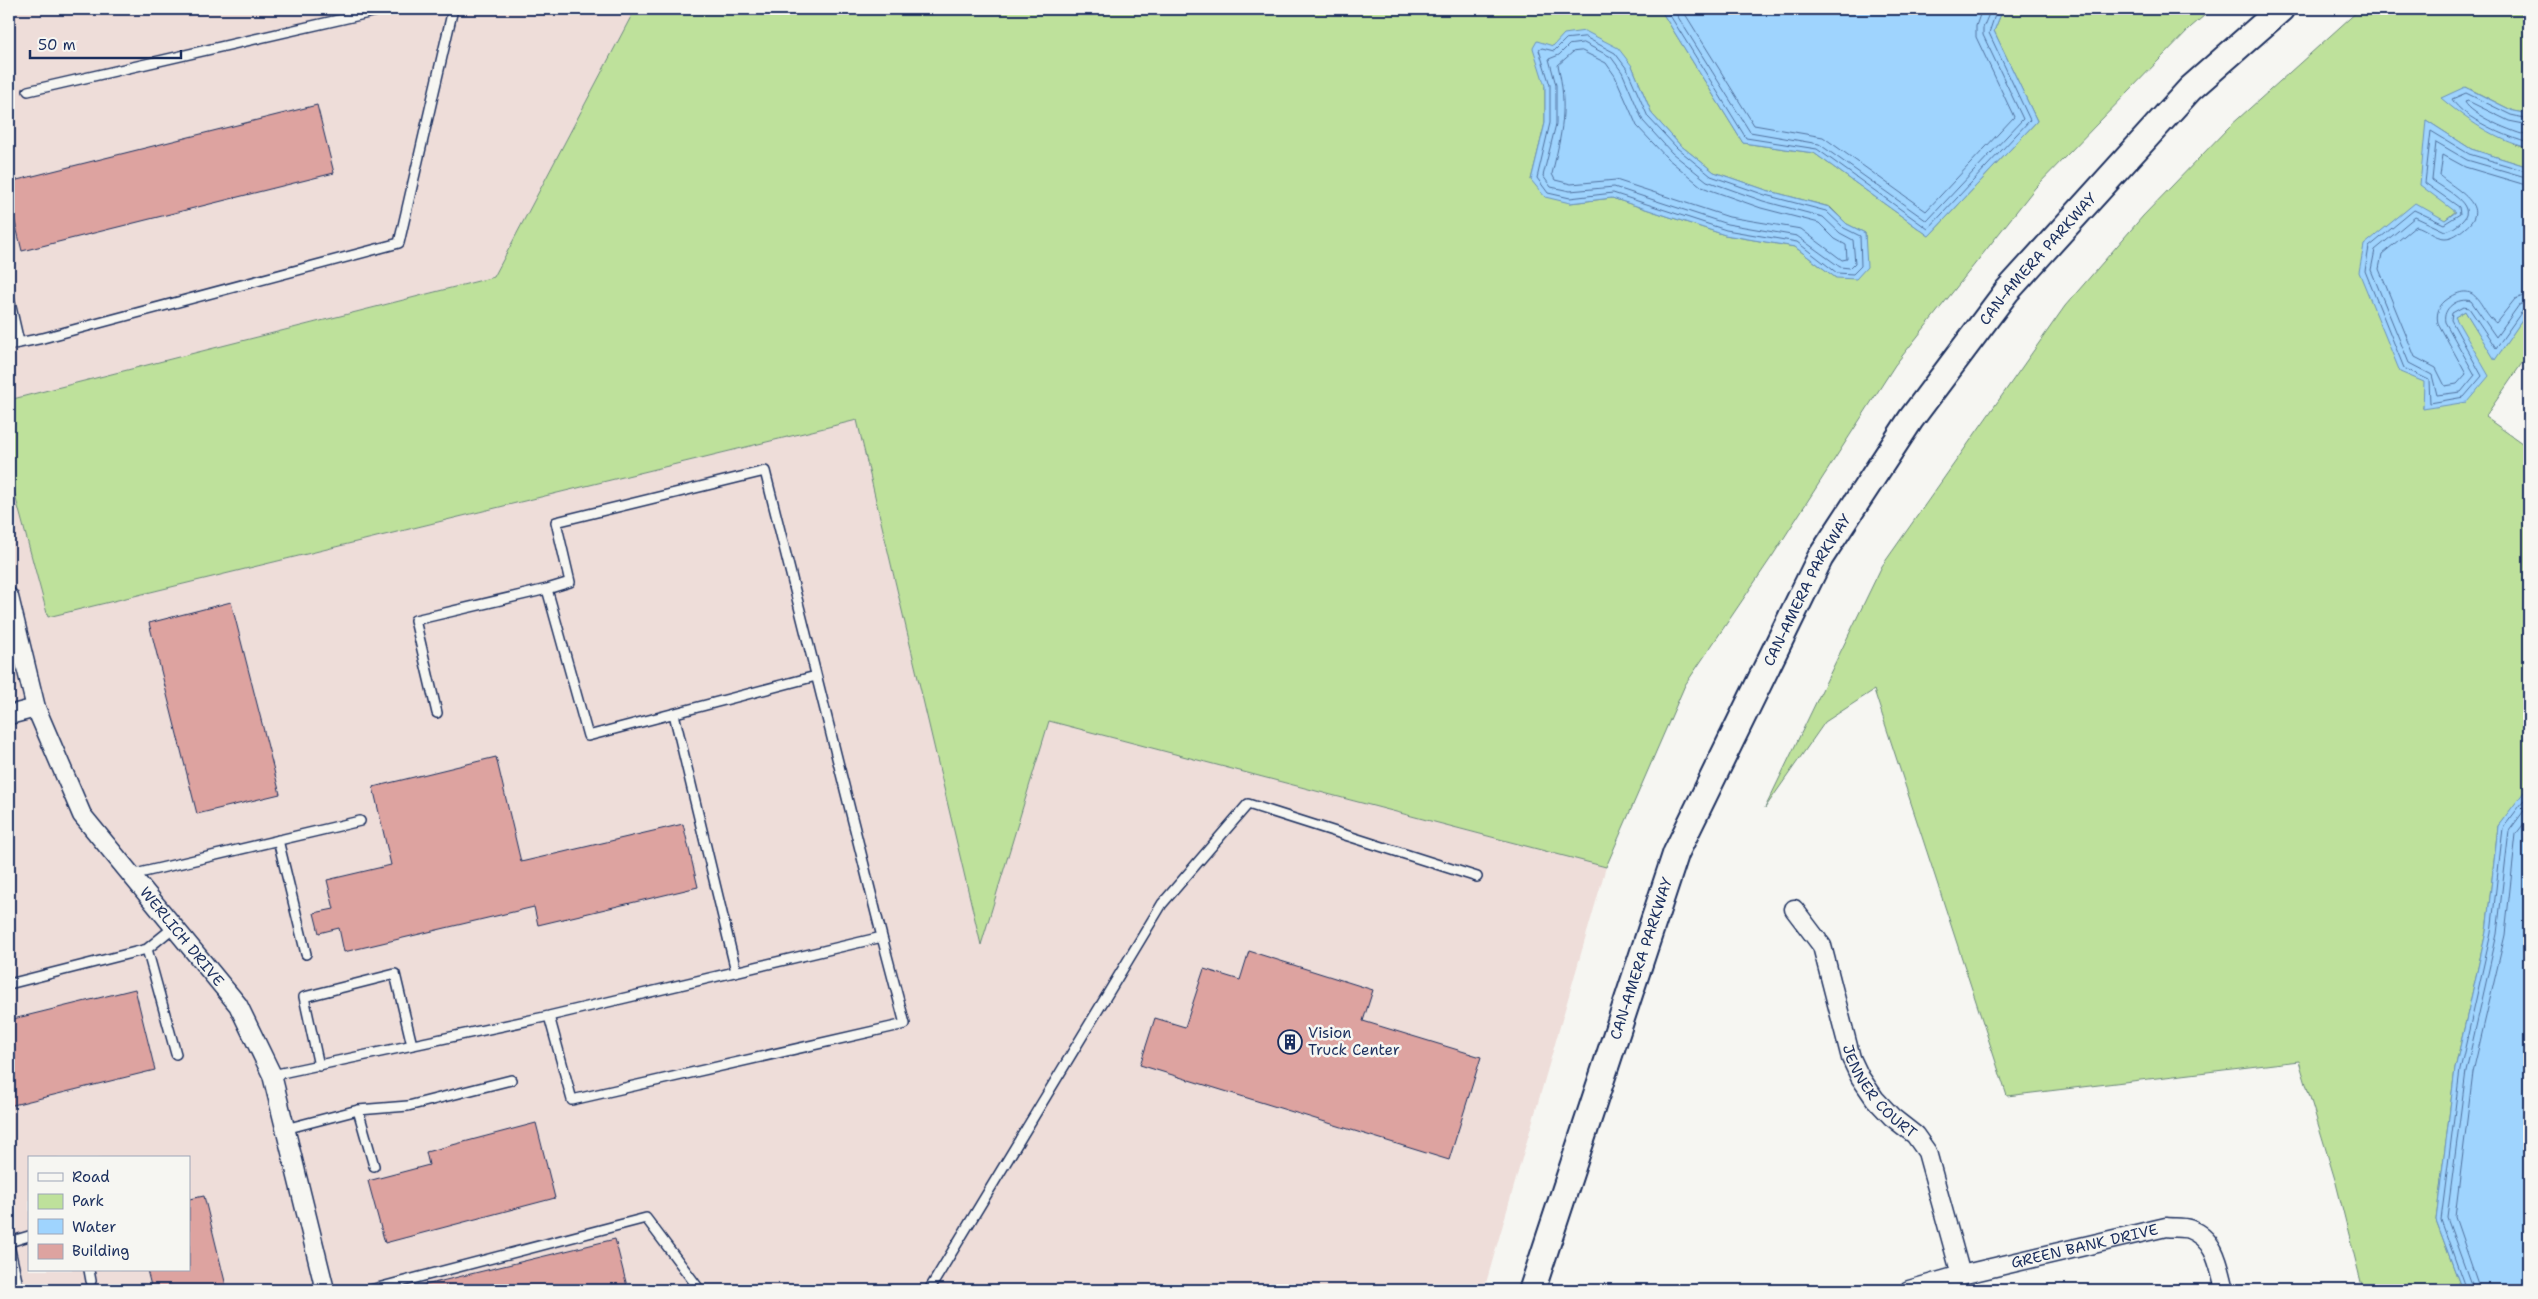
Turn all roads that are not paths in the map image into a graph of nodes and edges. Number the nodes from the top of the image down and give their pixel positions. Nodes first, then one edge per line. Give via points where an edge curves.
1 (386, 9) edge
2 (452, 9) edge
3 (2281, 9) edge
4 (28, 90) dead end
5 (9, 298) edge
6 (19, 342) junction
7 (9, 345) edge
8 (547, 589) junction
9 (9, 597) edge
10 (816, 676) junction
11 (36, 708) junction
12 (437, 713) dead end
13 (674, 714) junction
14 (9, 715) edge
15 (360, 821) dead end
16 (278, 840) junction
17 (131, 875) junction
18 (1477, 877) dead end
19 (1794, 909) dead end
20 (174, 927) junction
21 (882, 937) junction
22 (147, 949) junction
23 (306, 954) dead end
24 (736, 971) junction
25 (9, 984) edge
26 (549, 1016) junction
27 (412, 1045) junction
28 (176, 1054) dead end
29 (319, 1066) junction
30 (272, 1075) junction
31 (512, 1080) dead end
32 (358, 1110) junction
33 (285, 1129) junction
34 (374, 1166) dead end
35 (28, 1236) edge
36 (9, 1243) edge
37 (89, 1272) edge
38 (1961, 1275) junction
39 (91, 1281) dead end
40 (398, 1286) edge
41 (19, 1290) edge
42 (325, 1290) edge
43 (370, 1290) edge
44 (700, 1290) edge
45 (929, 1290) edge
46 (1532, 1290) edge
47 (1909, 1290) edge
48 (2225, 1290) edge

1 - 4 lane
2 - 6 lane via 399,243
3 - 46 main road, CAN-AMERA PARKWAY via 2190,89 2007,290 1911,419 1820,558 1676,852
5 - 6 lane
6 - 7 lane
8 - 10 lane via 570,582 556,522 765,471
8 - 12 lane via 416,620
8 - 13 lane via 588,736
9 - 11 street, WERLICH DRIVE
10 - 13 lane
10 - 21 lane
11 - 14 street
11 - 17 street, WERLICH DRIVE via 82,815
13 - 24 lane
15 - 16 lane
16 - 17 lane
16 - 23 lane
17 - 20 street, WERLICH DRIVE
18 - 45 lane via 1248,804 1162,904
19 - 38 street, JENNER COURT via 1822,946 1860,1077 1875,1099 1915,1135 1927,1152
20 - 22 lane
20 - 30 street, WERLICH DRIVE via 238,1005
21 - 24 lane
21 - 26 lane via 904,1024 572,1100
22 - 25 lane
22 - 28 lane
24 - 26 lane
26 - 27 lane
27 - 29 lane
27 - 29 lane via 395,974 304,997
29 - 30 lane
30 - 33 street, WERLICH DRIVE
31 - 32 lane via 408,1106
32 - 33 lane
32 - 34 lane
33 - 42 street, WERLICH DRIVE
35 - 36 lane
36 - 41 lane
37 - 39 lane
38 - 47 street, GREEN BANK DRIVE
38 - 48 street, GREEN BANK DRIVE via 2166,1227 2189,1229 2205,1240 2216,1253
40 - 43 lane
40 - 44 lane via 646,1218

